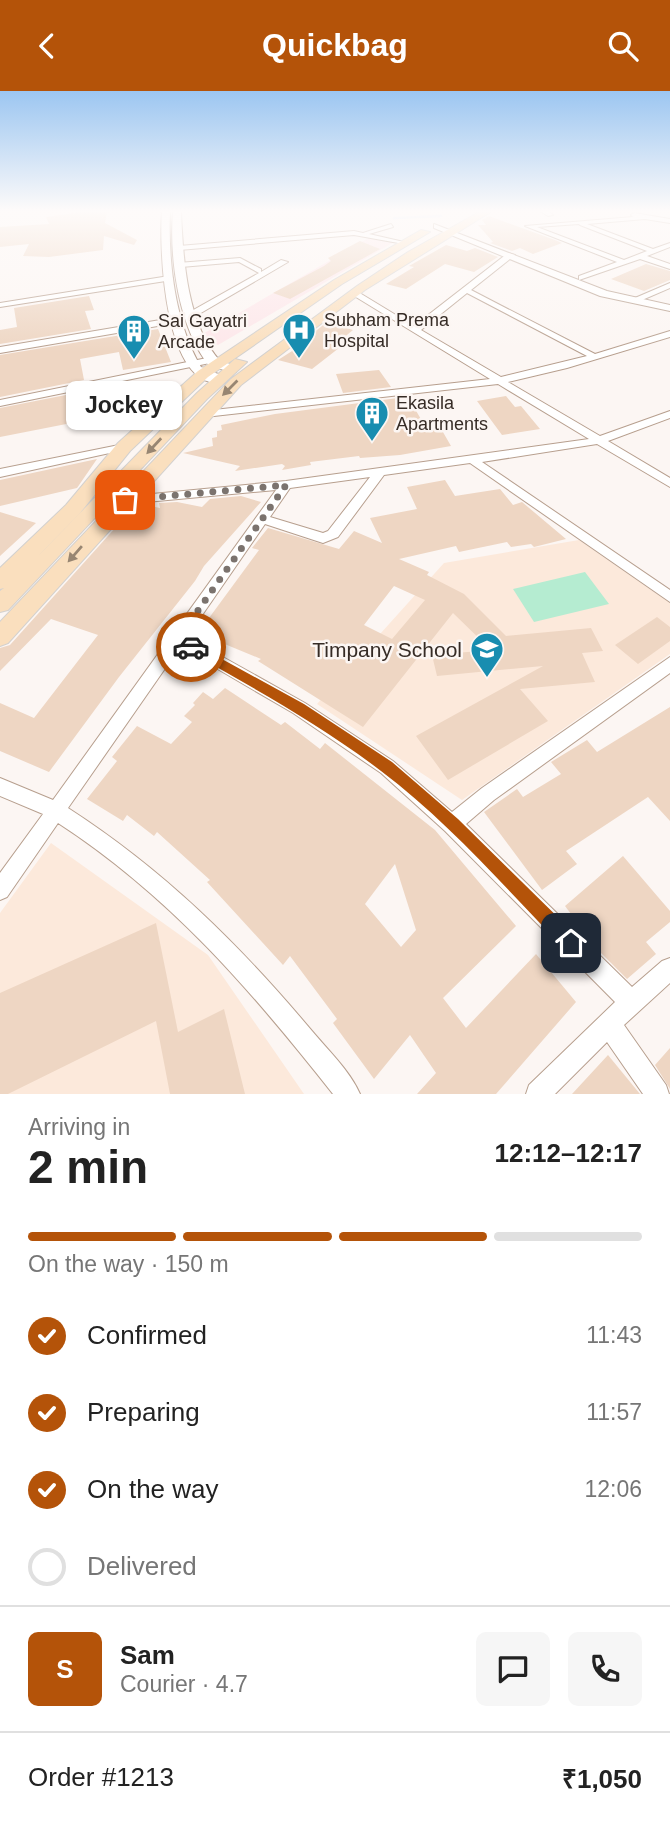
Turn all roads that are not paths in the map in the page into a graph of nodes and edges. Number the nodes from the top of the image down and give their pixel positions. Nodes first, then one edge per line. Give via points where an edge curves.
1 (166, 258) edge
2 (180, 258) edge
3 (380, 258) edge
4 (398, 258) edge
5 (407, 258) edge
6 (507, 258) edge
7 (518, 258) edge
8 (529, 258) edge
9 (612, 258) edge
10 (635, 258) edge
11 (645, 258) edge
12 (284, 261) dead end
13 (623, 262) junction
14 (181, 265) junction
15 (670, 267) edge
16 (258, 271) dead end
17 (169, 278) junction
18 (582, 278) junction
19 (670, 285) edge
20 (466, 290) junction
21 (355, 294) junction
22 (639, 298) junction
23 (0, 305) edge
24 (670, 306) edge
25 (191, 315) junction
26 (178, 320) junction
27 (416, 329) junction
28 (670, 334) edge
29 (0, 350) edge
30 (595, 358) junction
31 (212, 369) junction
32 (498, 381) junction
33 (0, 403) edge
34 (205, 414) junction
35 (670, 414) edge
36 (600, 440) junction
37 (124, 447) junction
38 (471, 460) junction
39 (381, 471) junction
40 (0, 473) edge
41 (670, 483) edge
42 (286, 485) junction
43 (125, 500) junction
44 (264, 519) junction
45 (0, 581) edge
46 (670, 597) edge
47 (0, 604) edge
48 (0, 637) edge
49 (178, 639) junction
50 (670, 664) edge
51 (0, 787) edge
52 (57, 812) junction
53 (452, 824) junction
54 (0, 890) edge
55 (670, 969) edge
56 (631, 1002) junction
57 (609, 1024) junction
58 (348, 1094) edge
59 (538, 1094) edge
60 (657, 1094) edge

1 - 17 main road
2 - 14 main road
3 - 31 main road
4 - 31 main road
5 - 21 main road
6 - 20 street
7 - 24 main road via 604,294
8 - 18 main road
9 - 13 street
10 - 13 street
11 - 15 street
12 - 25 street
13 - 18 street
14 - 16 street via 240,260
14 - 25 main road
17 - 23 street
17 - 26 main road
18 - 22 main road
19 - 22 street
20 - 27 street
20 - 30 street
21 - 27 street
21 -> 34 main road via 247,373
22 - 24 main road
25 - 31 main road
26 - 29 street
26 - 31 main road
27 - 32 street
28 - 30 street
30 - 32 street
31 - 33 street
31 - 37 main road
31 -> 47 main road
32 - 34 street
32 - 36 street
34 - 43 main road
35 - 36 street
36 - 38 street
36 - 41 street
37 - 40 street
37 - 45 main road via 73,509
38 - 39 street
38 - 46 street
39 - 42 street
39 - 44 street via 333,534 323,538
42 - 43 street
42 - 44 street
43 -> 48 main road
44 - 49 street
49 - 52 street
49 - 53 street via 299,708 387,767
50 - 53 street
51 - 52 street
52 - 54 street
52 - 58 street via 170,894 277,1005
53 - 56 street
55 - 56 street
56 - 57 street
57 - 59 street
57 - 60 street

